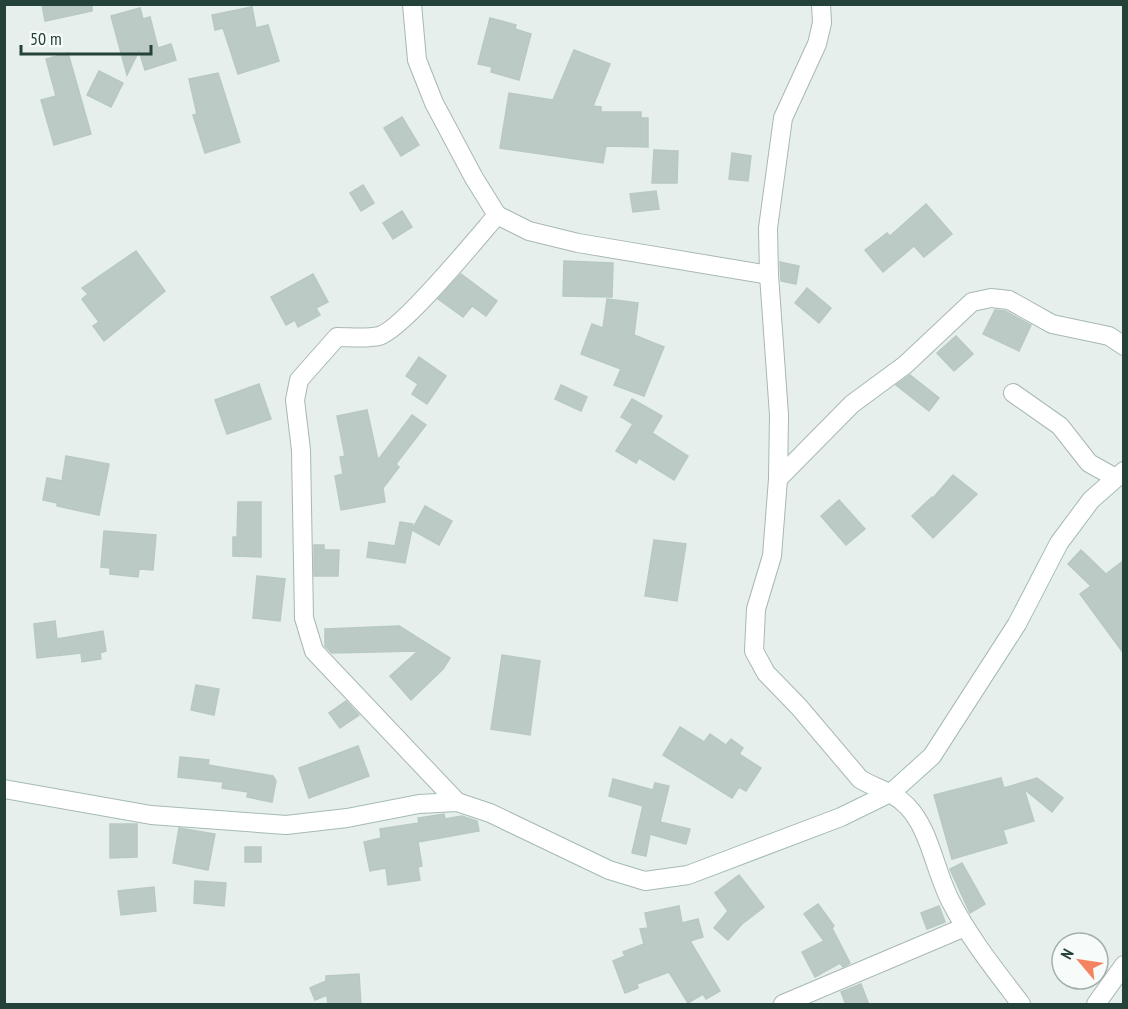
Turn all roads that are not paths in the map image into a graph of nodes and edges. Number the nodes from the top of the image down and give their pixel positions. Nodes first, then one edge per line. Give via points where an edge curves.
1 (412, 4) edge
2 (821, 4) edge
3 (497, 215) junction
4 (769, 275) junction
5 (1124, 346) edge
6 (1013, 393) dead end
7 (1119, 474) edge
8 (778, 479) junction
9 (4, 789) edge
10 (892, 792) junction
11 (457, 802) junction
12 (965, 927) junction
13 (1124, 964) edge
14 (783, 1005) edge
15 (1021, 1005) edge
16 (1096, 1005) edge

1 - 3 street via 417,60 434,103
2 - 4 street via 818,44 783,118 768,228
3 - 4 street via 529,231 578,243
3 - 11 street via 394,326 380,336 337,338 299,380 295,400 301,450 304,618 314,651
4 - 8 street via 779,415
5 - 8 street via 1109,336 1052,324 1009,300 972,302 905,365 852,405
6 - 7 street via 1060,426 1089,463
7 - 10 street via 1091,500 1059,543 1017,624 932,756
8 - 10 street via 772,556 756,609 754,651 766,673 860,779
9 - 11 street via 150,815 286,825 419,804
10 - 11 street via 842,817 688,875 645,880 609,870 490,813
10 - 12 street via 922,825 938,872
12 - 14 street
12 - 15 street
13 - 16 street

